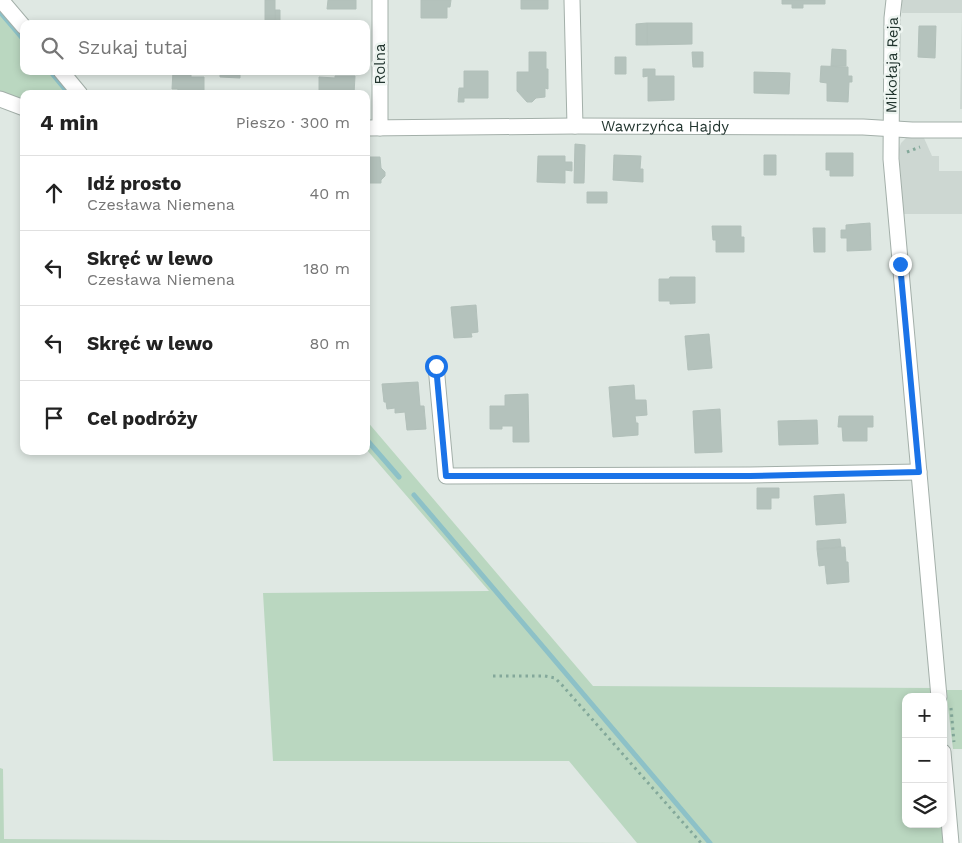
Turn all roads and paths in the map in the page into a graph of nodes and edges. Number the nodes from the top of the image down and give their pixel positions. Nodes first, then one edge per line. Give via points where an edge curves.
1 (1, 0) edge
2 (380, 0) edge
3 (572, 0) edge
4 (894, 0) edge
5 (20, 22) edge
6 (64, 75) edge
7 (77, 90) edge
8 (0, 99) edge
9 (20, 106) edge
10 (575, 126) junction
11 (373, 128) edge
12 (891, 130) junction
13 (962, 130) edge
14 (436, 366) dead end
15 (919, 472) junction
16 (493, 676) dead end
17 (939, 693) edge
18 (946, 783) edge
19 (701, 843) edge
20 (951, 843) edge

1 - 5 street
2 - 11 street, Rolna
3 - 10 street
4 - 12 street, Mikołaja Reja
6 - 7 street
8 - 9 street
10 - 11 street, Wawrzyńca Hajdy
10 - 12 street, Wawrzyńca Hajdy via 853,127
12 - 13 street, Wawrzyńca Hajdy
12 - 15 street, Mikołaja Reja
14 - 15 street via 446,476 750,476
15 - 17 street, Mikołaja Reja
16 - 19 path via 555,678
18 - 20 street

